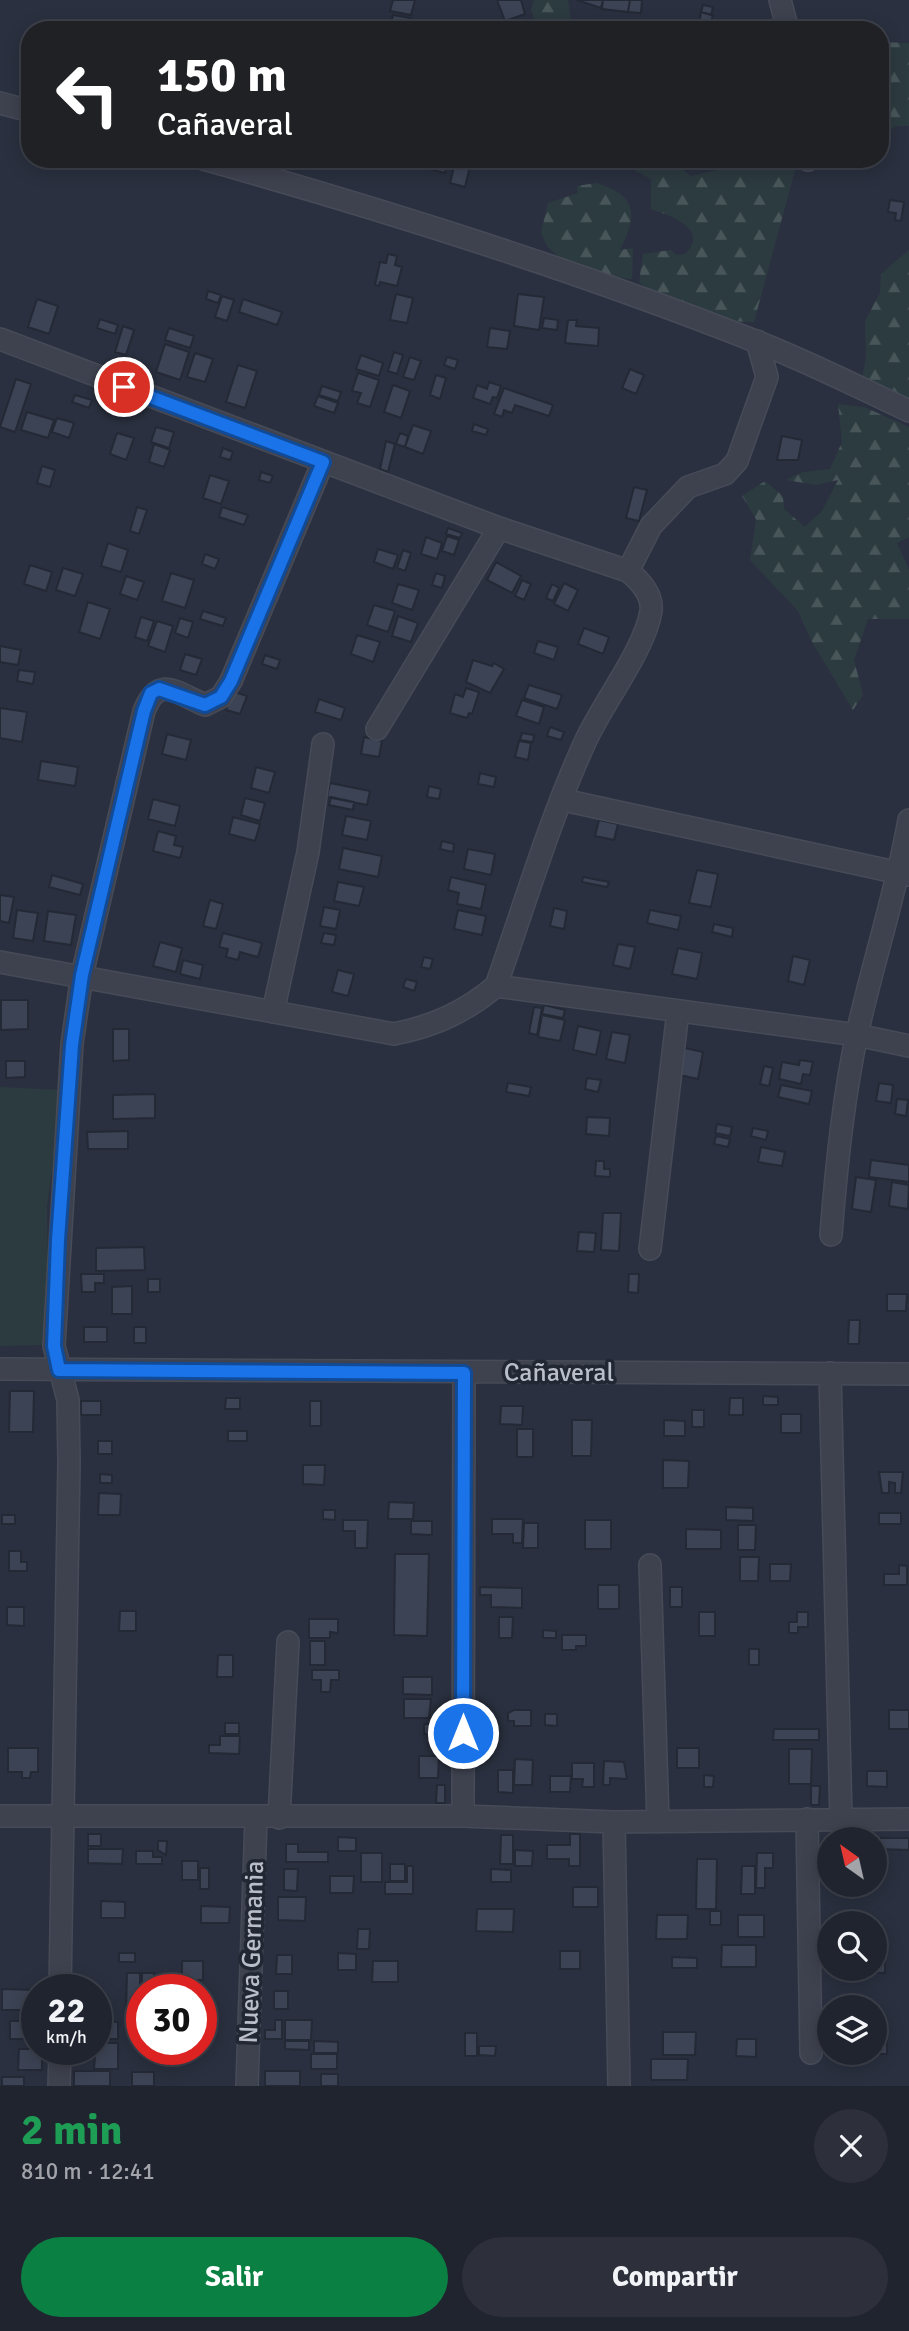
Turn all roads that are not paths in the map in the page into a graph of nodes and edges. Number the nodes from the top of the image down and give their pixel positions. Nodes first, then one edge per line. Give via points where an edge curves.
1 (780, 0) edge
2 (786, 21) edge
3 (0, 103) edge
4 (21, 109) edge
5 (235, 168) edge
6 (0, 340) edge
7 (757, 341) junction
8 (909, 411) edge
9 (323, 462) junction
10 (499, 528) junction
11 (628, 571) junction
12 (377, 729) dead end
13 (323, 744) dead end
14 (563, 800) junction
15 (909, 820) edge
16 (904, 874) edge
17 (0, 962) edge
18 (82, 975) junction
19 (496, 986) junction
20 (678, 1011) junction
21 (273, 1012) junction
22 (857, 1035) junction
23 (909, 1046) edge
24 (831, 1236) dead end
25 (650, 1249) dead end
26 (0, 1369) edge
27 (59, 1370) junction
28 (464, 1373) junction
29 (830, 1373) junction
30 (909, 1374) edge
31 (650, 1565) dead end
32 (288, 1642) dead end
33 (0, 1816) edge
34 (63, 1816) junction
35 (463, 1816) junction
36 (256, 1818) junction
37 (279, 1818) junction
38 (807, 1819) junction
39 (841, 1819) junction
40 (909, 1819) edge
41 (614, 1822) junction
42 (657, 1822) junction
43 (60, 1974) edge
44 (811, 2053) dead end
45 (60, 2065) edge
46 (59, 2086) edge
47 (247, 2086) edge
48 (619, 2086) edge

1 - 2 street
3 - 4 street
5 - 7 street via 494,248
6 - 9 street
7 - 8 street
7 - 11 street via 767,377 737,461 725,474 688,486 651,526
9 - 10 street
9 - 18 street via 221,697 205,705 167,690 151,693
10 - 11 street
10 - 12 street
11 - 14 street via 650,597 651,610 631,659 586,741
13 - 21 street via 307,852
14 - 16 street
14 - 19 street
15 - 16 street
16 - 22 street
17 - 18 street
18 - 21 street
18 - 27 street via 72,1045 58,1240 54,1346
19 - 20 street
19 - 21 street via 472,1006 427,1028 394,1034
20 - 22 street
20 - 25 street
22 - 23 street
22 - 24 street
26 - 27 street, Cañaveral
27 - 28 street, Cañaveral
27 - 34 street via 68,1400 69,1463
28 - 29 street, Cañaveral
28 - 35 street
29 - 30 street, Cañaveral
29 - 39 street
31 - 42 street
32 - 37 street
33 - 34 street
34 - 36 street
34 - 43 street
35 - 37 street
35 - 41 street
36 - 37 street
36 - 47 street, Nueva Germania
38 - 39 street
38 - 42 street
38 - 44 street
39 - 40 street
41 - 42 street
41 - 48 street
45 - 46 street

